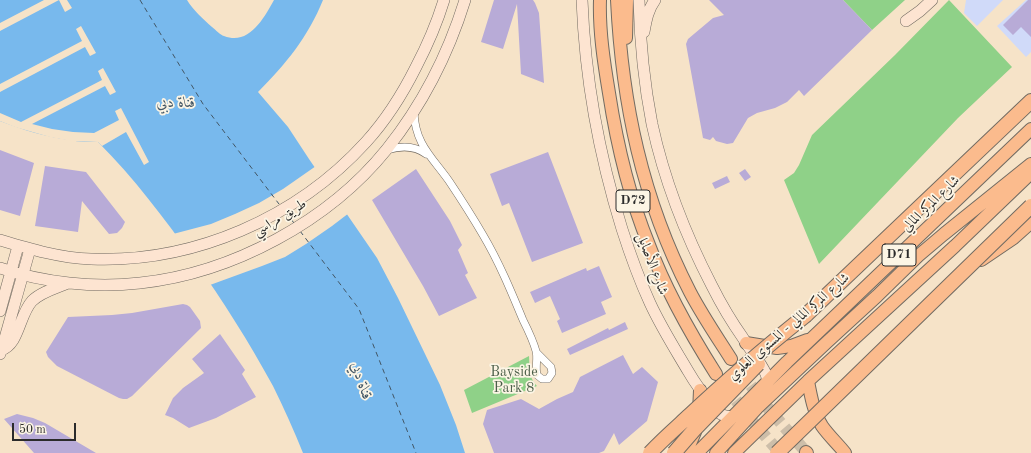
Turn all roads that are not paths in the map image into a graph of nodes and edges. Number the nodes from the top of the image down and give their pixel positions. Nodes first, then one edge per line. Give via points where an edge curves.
1 (444, 0) edge
2 (465, 0) edge
3 (582, 0) edge
4 (597, 0) edge
5 (600, 0) edge
6 (617, 0) edge
7 (628, 0) edge
8 (639, 0) edge
9 (655, 0) edge
10 (923, 0) edge
11 (932, 0) edge
12 (600, 13) junction
13 (642, 45) junction
14 (623, 73) junction
15 (1031, 101) edge
16 (414, 112) junction
17 (1031, 129) edge
18 (384, 152) junction
19 (430, 157) junction
20 (1031, 164) edge
21 (1031, 173) edge
22 (1031, 206) edge
23 (1031, 221) edge
24 (0, 240) edge
25 (18, 246) junction
26 (30, 249) junction
27 (969, 267) junction
28 (5, 270) edge
29 (23, 275) junction
30 (68, 282) junction
31 (0, 311) edge
32 (806, 315) junction
33 (812, 338) junction
34 (746, 343) junction
35 (1, 352) edge
36 (537, 353) dead end
37 (731, 359) tunnel mouth
38 (716, 374) tunnel mouth
39 (768, 381) junction
40 (808, 381) junction
41 (700, 390) junction
42 (757, 408) junction
43 (733, 417) junction
44 (723, 427) junction
45 (732, 436) junction
46 (650, 453) edge
47 (674, 453) edge
48 (686, 453) edge
49 (697, 453) edge
50 (716, 453) edge
51 (734, 453) edge
52 (777, 453) edge
53 (846, 453) edge

1 - 26 street, طريق مراسي via 412,76 367,141 327,180 296,202 264,221 229,236 174,252 121,259 90,259
2 - 16 street, طريق مراسي via 439,68
3 - 41 street, شارع الأصايل via 594,114 618,214 634,266 649,302
4 - 12 main road
5 - 12 main road, شارع الأصايل / D72
6 - 14 main road, شارع الأصايل / D72
7 - 14 main road
8 - 13 street
9 - 13 street via 648,13
10 - 11 street via 906,21
12 - 38 main road, شارع الأصايل / D72 via 606,75 616,133 639,218 672,299
13 - 34 street via 652,123 670,185 704,269 719,300
14 - 37 main road, شارع الأصايل / D72 via 637,148 659,222 691,293
15 - 32 highway, شارع المركز المالي - المستوى العلوي / D71
16 - 18 street, طريق مراسي
16 - 19 street via 418,136
17 - 33 main road, شارع المركز المالي / D71
18 - 19 street via 402,146 424,152
18 - 30 street, طريق مراسي via 339,197 307,221 236,258 178,276 141,283
19 - 36 street via 459,196 484,237 506,280
20 - 42 main road via 926,249
21 - 40 main road, D71
22 - 27 highway, bridge
23 - 27 highway, bridge via 998,248
24 - 25 street, طريق مراسي
25 - 26 street, طريق مراسي
25 - 28 street
26 - 29 street
27 - 52 highway, bridge
28 - 29 street, طريق مراسي
28 - 31 street
29 - 30 street, طريق مراسي
29 - 35 street
30 - 35 street via 33,301 24,312 13,342
32 - 46 highway, شارع المركز المالي - المستوى العلوي / D71, bridge via 733,375
32 - 47 highway, bridge
33 - 34 main road via 792,346 777,348
33 - 39 main road, شارع المركز المالي / D71
34 - 39 street via 764,370
39 - 42 street
39 - 43 main road, شارع المركز المالي / D71
40 - 51 main road, D71
40 - 53 main road via 818,419
41 - 43 street, شارع الأصايل via 719,412
41 - 48 main road via 698,419
42 - 43 street
42 - 45 main road
43 - 44 main road, شارع المركز المالي
44 - 45 main road via 730,427 733,431
44 - 49 main road, شارع المركز المالي
45 - 50 main road

